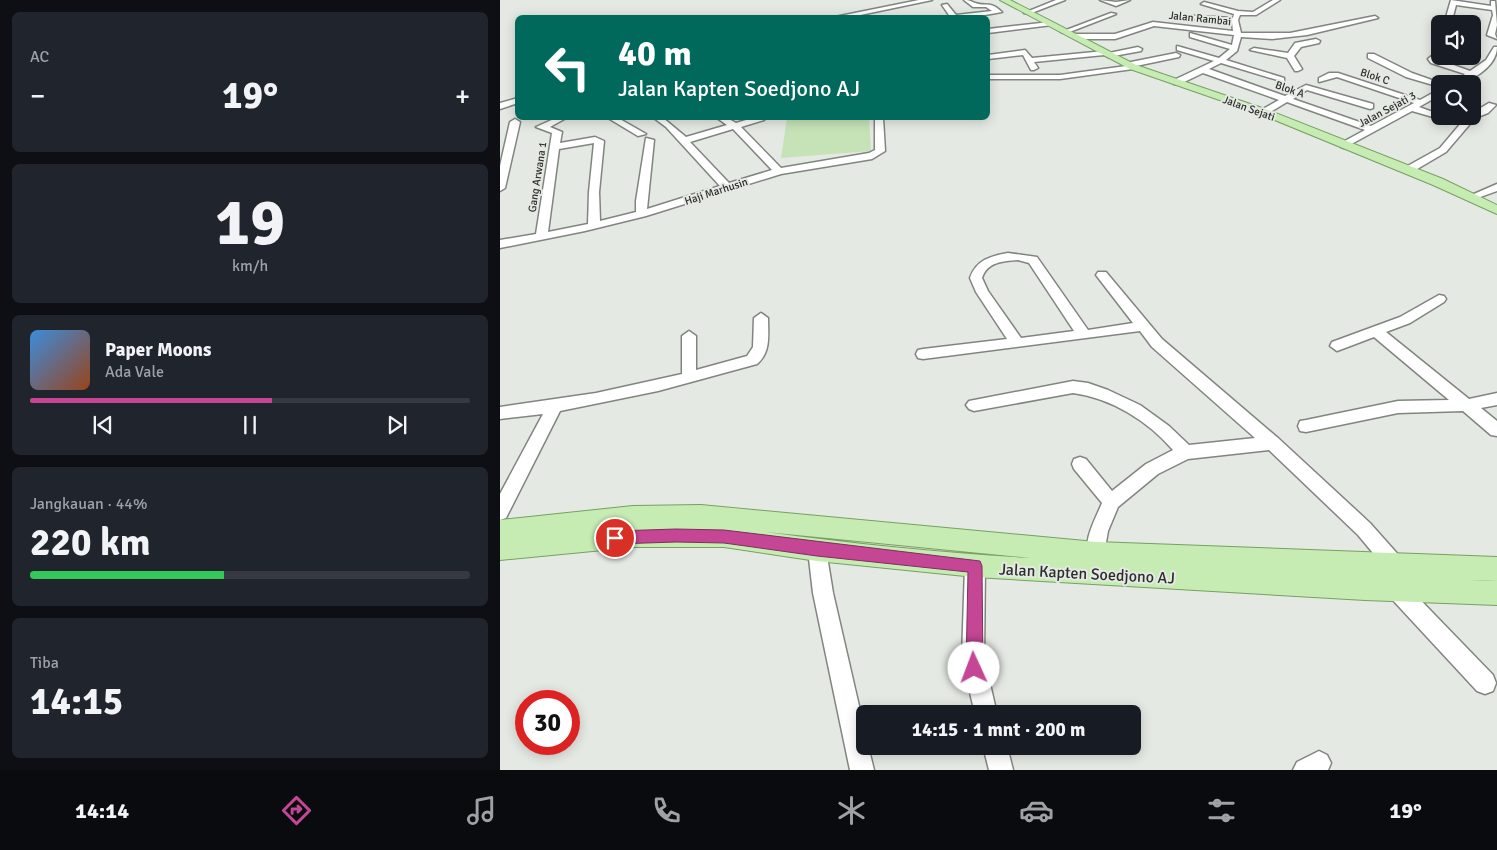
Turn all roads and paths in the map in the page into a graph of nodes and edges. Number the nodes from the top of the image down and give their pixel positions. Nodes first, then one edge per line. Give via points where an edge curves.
1 (879, 0) edge
2 (930, 0) edge
3 (967, 0) edge
4 (1043, 0) edge
5 (1062, 0) edge
6 (1103, 0) edge
7 (1128, 0) edge
8 (1225, 0) edge
9 (1277, 0) edge
10 (1494, 0) edge
11 (1453, 1) edge
12 (1010, 2) edge
13 (1053, 3) junction
14 (890, 7) junction
15 (1072, 7) dead end
16 (956, 8) dead end
17 (994, 9) junction
18 (1495, 9) edge
19 (1027, 12) junction
20 (1113, 14) dead end
21 (849, 15) edge
22 (953, 15) edge
23 (973, 15) edge
24 (1449, 15) edge
25 (1175, 17) dead end
26 (1236, 17) junction
27 (1375, 18) dead end
28 (1050, 24) junction
29 (1495, 24) edge
30 (1317, 32) junction
31 (992, 33) edge
32 (1070, 34) junction
33 (1236, 34) junction
34 (1193, 35) dead end
35 (1497, 37) edge
36 (1258, 38) junction
37 (1332, 38) dead end
38 (1321, 40) dead end
39 (1234, 48) junction
40 (1497, 48) edge
41 (1138, 49) dead end
42 (1107, 54) junction
43 (990, 56) edge
44 (1290, 56) junction
45 (1371, 56) dead end
46 (1030, 60) junction
47 (1220, 61) junction
48 (1256, 61) junction
49 (999, 65) dead end
50 (1446, 65) edge
51 (1131, 66) junction
52 (1483, 67) junction
53 (1298, 69) dead end
54 (1203, 70) junction
55 (1497, 70) edge
56 (1473, 74) joint
57 (990, 77) edge
58 (1005, 77) junction
59 (1040, 78) junction
60 (1282, 80) dead end
61 (1322, 80) dead end
62 (1177, 82) junction
63 (1431, 82) edge
64 (1394, 83) dead end
65 (1380, 89) junction
66 (1431, 98) edge
67 (1285, 99) junction
68 (515, 101) edge
69 (1422, 103) junction
70 (1492, 105) dead end
71 (500, 106) edge
72 (1370, 106) dead end
73 (1412, 108) junction
74 (1264, 112) junction
75 (1431, 112) edge
76 (1481, 112) edge
77 (557, 120) edge
78 (615, 120) edge
79 (661, 120) edge
80 (724, 120) edge
81 (754, 120) edge
82 (879, 120) edge
83 (515, 122) dead end
84 (1454, 125) edge
85 (735, 126) junction
86 (1371, 129) junction
87 (512, 134) junction
88 (500, 136) edge
89 (682, 141) junction
90 (1344, 145) junction
91 (554, 147) junction
92 (1408, 170) junction
93 (779, 171) junction
94 (1497, 187) edge
95 (500, 188) edge
96 (727, 188) junction
97 (1472, 197) junction
98 (1497, 210) edge
99 (642, 214) junction
100 (594, 226) junction
101 (541, 237) junction
102 (500, 244) edge
103 (1102, 275) dead end
104 (1439, 299) dead end
105 (761, 318) dead end
106 (1142, 326) junction
107 (1377, 332) junction
108 (1084, 335) junction
109 (689, 336) dead end
110 (1017, 343) junction
111 (1337, 346) dead end
112 (923, 354) dead end
113 (689, 378) junction
114 (1497, 399) edge
115 (974, 405) dead end
116 (1468, 406) junction
117 (554, 407) junction
118 (500, 413) edge
119 (1306, 426) dead end
120 (1497, 430) edge
121 (1272, 443) junction
122 (1185, 452) junction
123 (1080, 464) dead end
124 (1111, 502) junction
125 (500, 512) edge
126 (500, 531) edge
127 (500, 549) edge
128 (817, 550) junction
129 (1096, 553) junction
130 (1354, 564) junction
131 (1395, 565) junction
132 (975, 566) junction
133 (1497, 569) edge
134 (1365, 588) junction
135 (1396, 589) junction
136 (1497, 592) edge
137 (1485, 683) dead end
138 (984, 705) edge
139 (997, 755) edge
140 (862, 770) edge
141 (1001, 770) edge

1 - 14 street
2 - 14 street
3 - 17 street via 975,6 987,5
4 - 13 street
5 - 13 street
6 - 7 street via 1116,4
8 - 26 street via 1204,3
9 - 26 street via 1254,14
10 - 18 street
11 - 18 street
11 - 24 street
12 - 17 street
12 - 19 main road, Jalan Sejati
13 - 15 street
13 - 19 street
14 - 21 street
16 - 22 street via 946,7
17 - 23 street via 999,12
18 - 29 street
19 - 28 main road, Jalan Sejati
20 - 32 street
25 - 26 street
26 - 33 street
27 - 30 street, Jalan Rambai
28 - 31 street
28 - 32 main road, Jalan Sejati
29 - 35 street via 1491,35
30 - 36 street, Jalan Rambai
30 - 37 street
32 - 33 street, Jalan Rambai via 1098,38 1124,36 1153,24
32 - 42 main road, Jalan Sejati
33 - 36 street, Jalan Rambai
33 - 39 street
34 - 39 street
36 - 48 street
38 - 44 street via 1298,45
39 - 47 street
40 - 52 street
41 - 42 street
42 - 46 street
42 - 51 main road, Jalan Sejati
43 - 46 street via 1010,50 1025,52
44 - 48 street
44 - 53 street
45 - 63 street via 1408,75
46 - 59 street
47 - 48 street
47 - 51 street via 1178,51
47 - 54 street
48 - 60 street
49 - 58 street
50 - 56 street
51 - 59 street via 1089,75
51 - 62 main road, Jalan Sejati
52 - 55 street
52 - 56 street
54 - 62 street
54 - 67 street, Blok A
57 - 58 street
58 - 59 street
61 - 65 street, Blok C via 1335,75
62 - 74 main road, Jalan Sejati
64 - 65 street
65 - 69 street, Blok C
66 - 69 street, Jalan Sejati 3
67 - 72 street via 1310,87
67 - 74 street
67 - 86 street, Blok A
68 - 71 street
69 - 73 street, Jalan Sejati 3
70 - 76 street
73 - 75 street
73 - 86 street, Jalan Sejati 3
74 - 90 main road, Jalan Sejati
77 - 91 street, Gang Arwana 1 via 541,127 557,132
78 - 99 street via 645,137
79 - 89 street
80 - 85 street
81 - 85 street
82 - 93 street, Haji Marhusin via 880,151 876,154 857,160
83 - 87 street
84 - 92 street via 1442,150
85 - 89 street
85 - 93 street
86 - 90 street, Jalan Sejati 3
87 - 88 street
87 - 95 street
89 - 96 street
90 - 92 main road, Jalan Sejati
91 - 100 street via 599,141
91 - 101 street, Gang Arwana 1
92 - 97 main road, Jalan Sejati
93 - 96 street, Haji Marhusin
94 - 97 street
96 - 99 street, Haji Marhusin
97 - 98 main road, Jalan Sejati
99 - 100 street, Haji Marhusin
100 - 101 street, Haji Marhusin
101 - 102 street, Haji Marhusin
103 - 106 street
104 - 107 street via 1405,320
105 - 113 street via 761,348 755,358
106 - 108 street
106 - 121 street
107 - 111 street
107 - 116 street
108 - 110 street
108 - 110 street via 1033,260 1018,257 990,261 980,267 976,278
109 - 113 street
110 - 112 street
113 - 117 street
114 - 116 street
115 - 122 street via 1073,387 1087,388 1143,415 1167,432
116 - 119 street via 1398,406
116 - 120 street
117 - 118 street
117 - 125 street
121 - 122 street
121 - 131 street via 1364,529
122 - 124 street via 1152,469
123 - 124 street
124 - 129 street via 1099,531
126 - 129 main road, Jalan Kapten Soedjono AJ via 633,516 701,515
127 - 128 main road, Jalan Kapten Soedjono AJ via 676,535 724,536
128 - 132 main road, Jalan Kapten Soedjono AJ
128 - 140 street via 823,593
129 - 130 main road, Jalan Kapten Soedjono AJ
130 - 131 main road, Jalan Kapten Soedjono AJ
130 - 134 main road
131 - 133 main road, Jalan Kapten Soedjono AJ
132 - 134 main road, Jalan Kapten Soedjono AJ
132 - 138 street via 973,658
134 - 135 main road, Jalan Kapten Soedjono AJ
135 - 136 main road, Jalan Kapten Soedjono AJ
135 - 137 street
139 - 141 street

